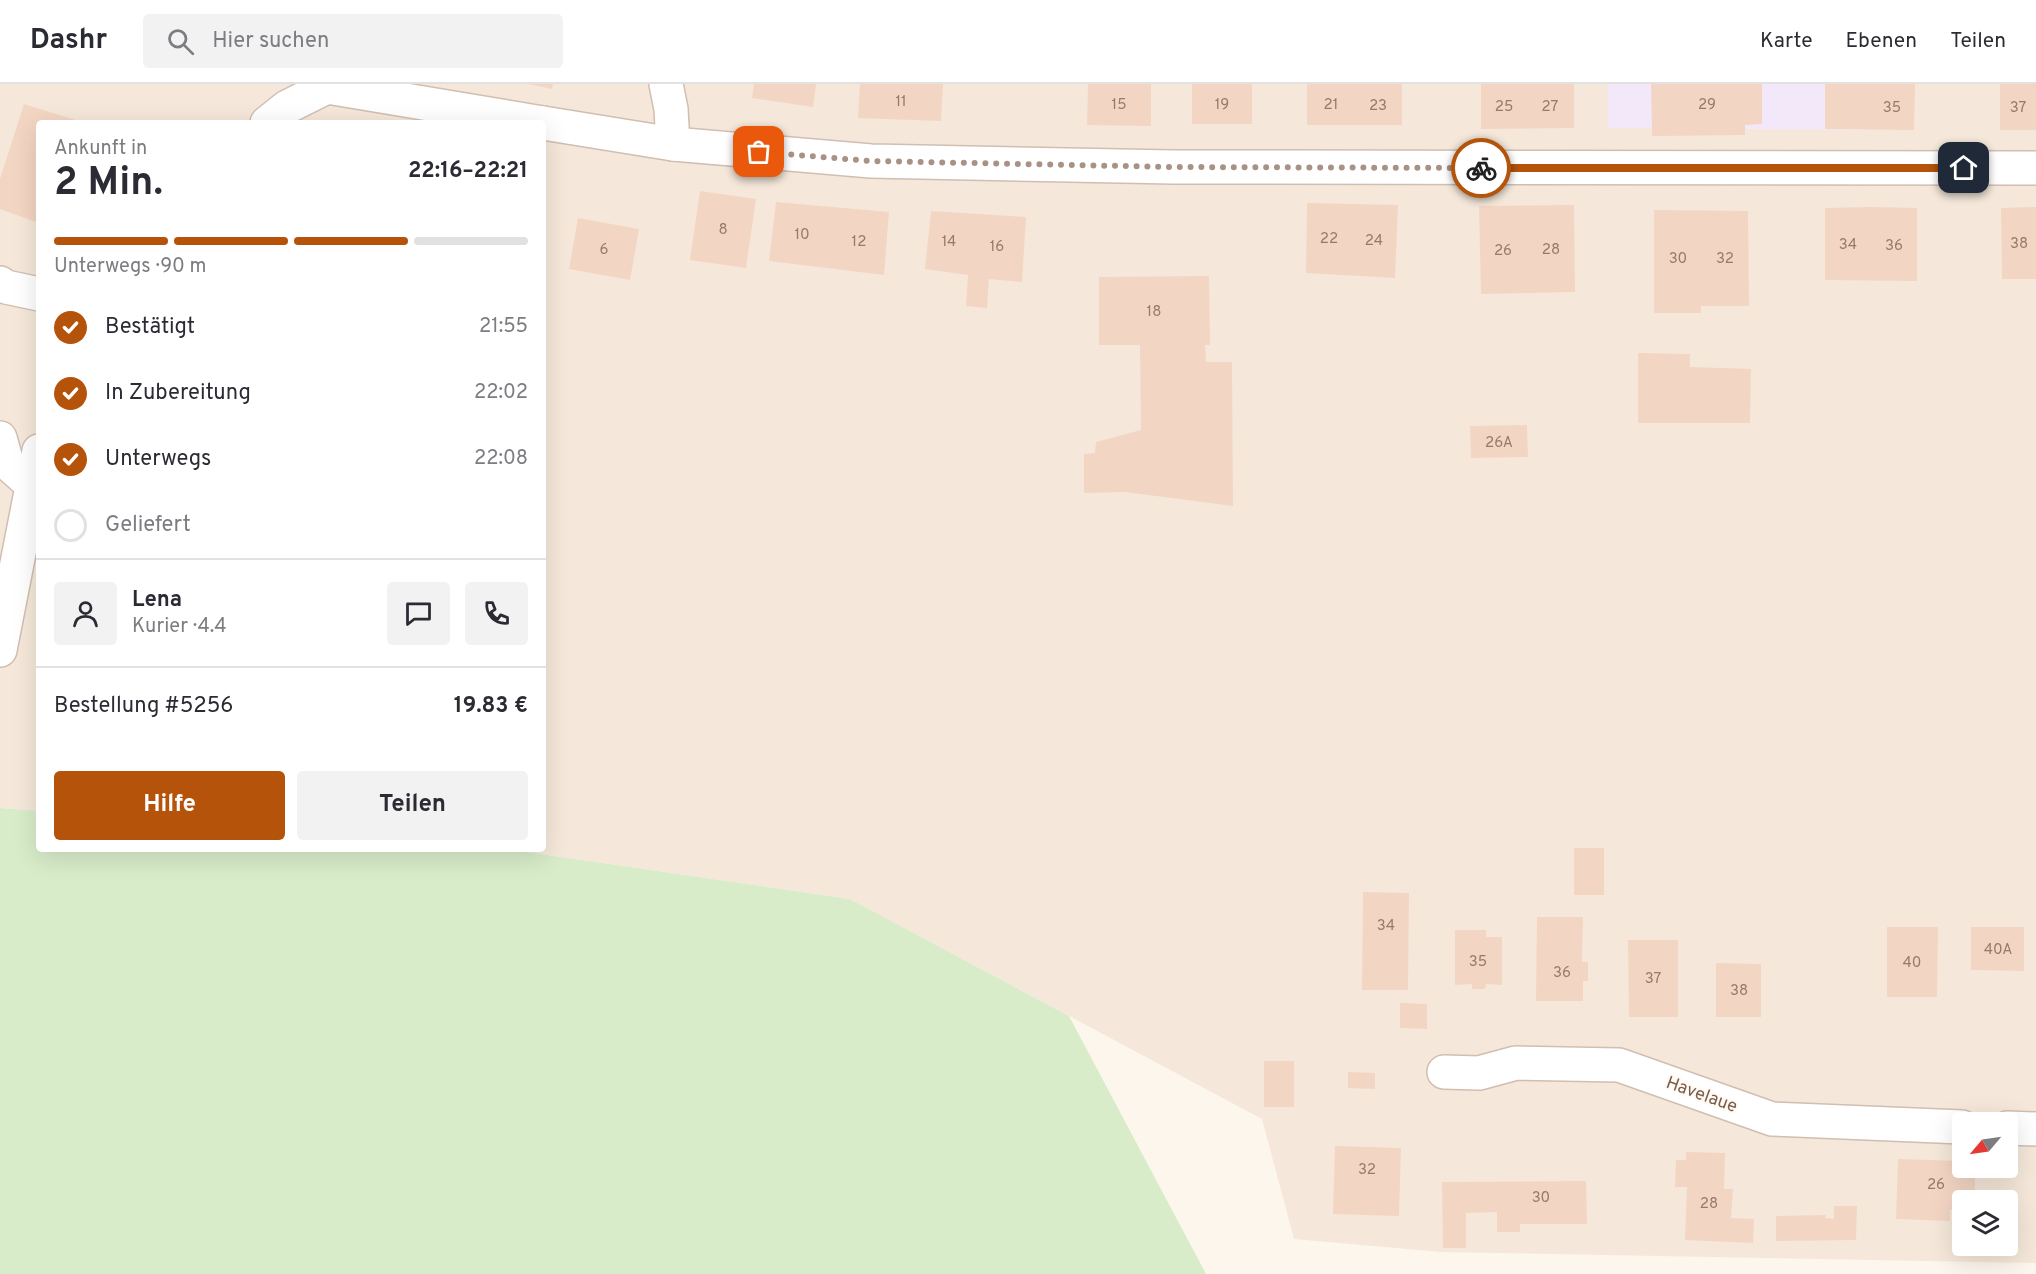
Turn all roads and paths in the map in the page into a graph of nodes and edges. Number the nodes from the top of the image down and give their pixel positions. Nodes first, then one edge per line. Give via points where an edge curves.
1 (666, 84) edge
2 (324, 85) edge
3 (271, 120) edge
4 (526, 120) edge
5 (546, 123) edge
6 (673, 144) junction
7 (2036, 168) edge
8 (0, 283) edge
9 (36, 293) edge
10 (0, 438) edge
11 (36, 466) edge
12 (32, 486) junction
13 (0, 650) edge
14 (1444, 1072) dead end
15 (1952, 1127) edge
16 (2018, 1128) edge
17 (2036, 1129) edge

1 - 6 street
2 - 3 street
2 - 4 street
5 - 6 street
6 - 7 street via 871,161 1173,167
8 - 9 street via 6,288
10 - 12 street via 7,464
11 - 12 street
12 - 13 street
14 - 15 street, Havelaue via 1479,1073 1516,1063 1619,1065 1772,1119
16 - 17 street

